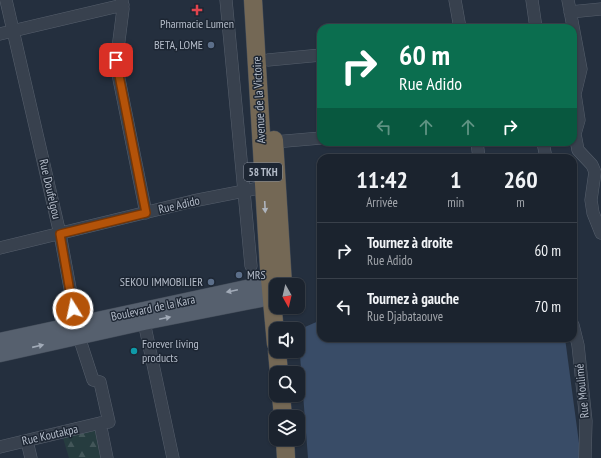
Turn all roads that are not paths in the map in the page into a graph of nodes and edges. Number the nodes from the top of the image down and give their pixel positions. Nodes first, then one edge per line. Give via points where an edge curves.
1 (6, 0) edge
2 (226, 0) edge
3 (254, 0) edge
4 (264, 0) edge
5 (456, 0) edge
6 (532, 0) edge
7 (122, 2) edge
8 (569, 6) edge
9 (601, 9) edge
10 (459, 24) edge
11 (535, 24) edge
12 (572, 24) edge
13 (14, 31) junction
14 (0, 34) edge
15 (577, 48) edge
16 (317, 55) edge
17 (268, 60) junction
18 (577, 89) edge
19 (577, 103) edge
20 (577, 126) edge
21 (317, 138) edge
22 (274, 142) junction
23 (577, 146) edge
24 (264, 186) junction
25 (244, 190) junction
26 (146, 213) junction
27 (601, 233) edge
28 (60, 234) junction
29 (0, 248) edge
30 (251, 266) dead end
31 (276, 278) edge
32 (278, 278) edge
33 (269, 293) edge
34 (269, 293) edge
35 (144, 322) junction
36 (77, 331) junction
37 (0, 341) edge
38 (577, 341) edge
39 (0, 354) edge
40 (100, 423) junction
41 (27, 441) junction
42 (285, 446) edge
43 (297, 446) edge
44 (0, 447) edge
45 (31, 458) edge
46 (107, 458) edge
47 (173, 458) edge
48 (286, 458) edge
49 (298, 458) edge
50 (585, 458) edge

1 - 13 street, Rue Doufelgou
2 - 25 street
3 - 24 highway, Avenue de la Victoire / 58 TKH
4 - 17 highway, Avenue de la Victoire / 58 TKH
5 - 10 street
6 - 11 street
7 - 13 street
7 - 26 street via 124,9 116,64
8 - 9 street
8 - 12 street
13 - 14 street
13 - 28 street, Rue Doufelgou
15 - 18 street via 581,69
16 - 17 street
17 - 22 highway, Avenue de la Victoire / 58 TKH
19 - 20 street
21 - 22 street
22 - 32 highway, Avenue de la Victoire / 58 TKH
23 - 27 street via 595,172 591,200
24 - 25 street, Rue Adido
24 -> 31 highway, Avenue de la Victoire / 58 TKH
25 - 26 street, Rue Adido
25 - 30 street
26 - 28 street, Rue Adido
28 - 29 street, Rue Adido
28 - 36 street, Rue Doufelgou
35 -> 33 main road, Boulevard de la Kara
34 -> 36 main road, Boulevard de la Kara
35 - 36 main road, Boulevard de la Kara
35 - 47 street
36 - 37 main road, Boulevard de la Kara
39 -> 36 main road, Boulevard de la Kara
36 - 40 street, Rue Doufelgou via 93,380 100,382 109,422
38 - 50 street, Rue Moulimé via 586,422
40 - 41 street, Rue Koutakpa
40 - 46 street
41 - 44 street, Rue Koutakpa
41 - 45 street
42 - 48 highway
43 - 49 highway

